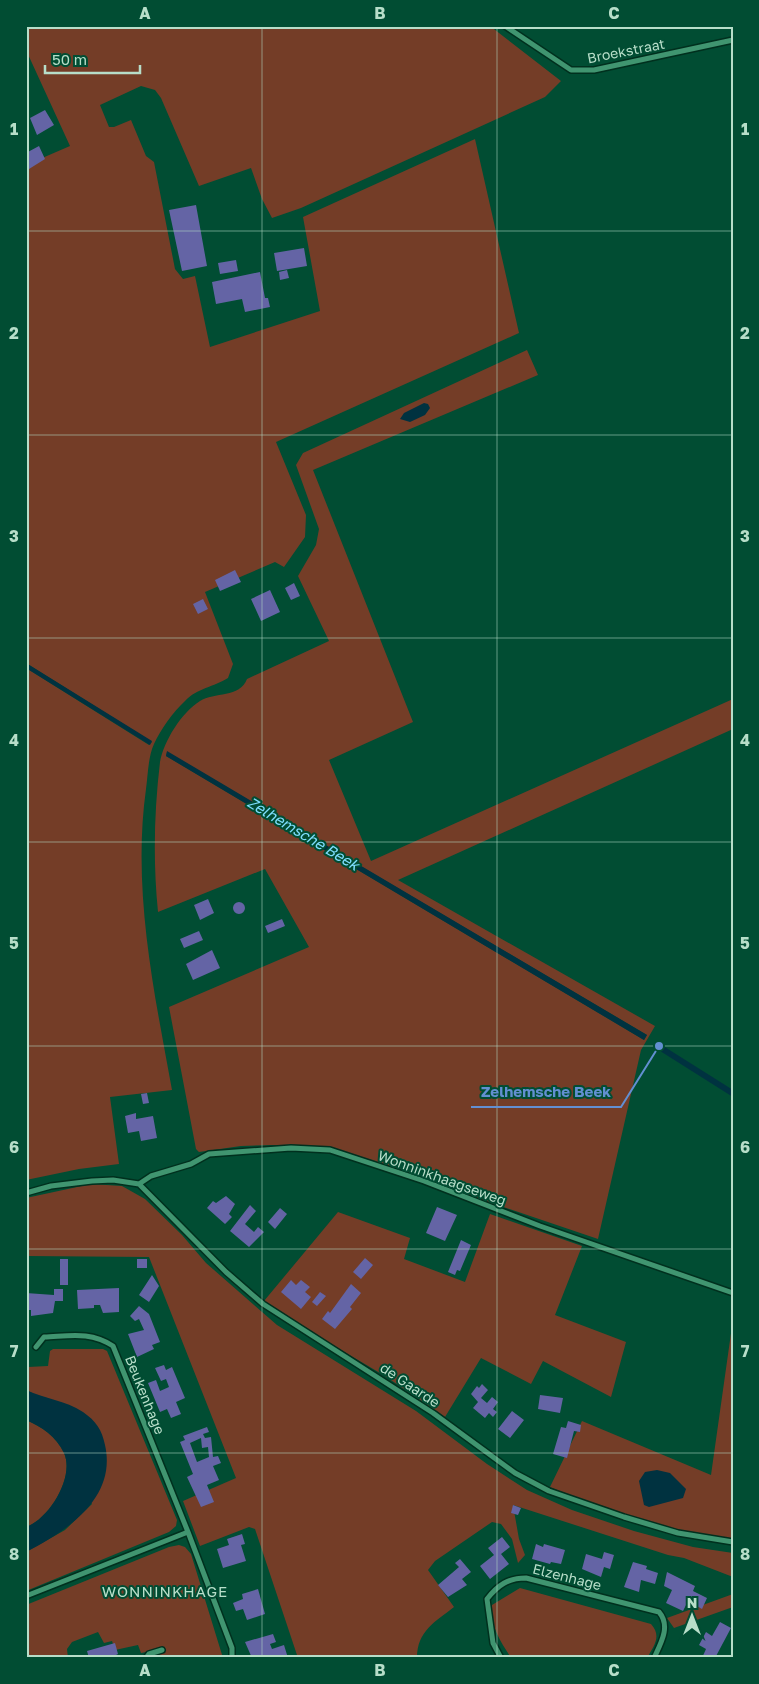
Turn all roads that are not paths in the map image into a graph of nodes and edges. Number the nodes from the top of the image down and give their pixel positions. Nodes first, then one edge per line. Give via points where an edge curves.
1 (505, 26) edge
2 (733, 40) edge
3 (139, 1184) junction
4 (26, 1193) edge
5 (733, 1293) edge
6 (36, 1347) dead end
7 (188, 1532) junction
8 (733, 1542) edge
9 (26, 1596) edge
10 (162, 1650) dead end
11 (146, 1658) edge
12 (232, 1658) edge
13 (501, 1658) edge
14 (654, 1658) edge

1 - 2 street, Broekstraat via 570,70 594,70
3 - 4 street via 113,1180 51,1186
3 - 5 street, Wonninkhaagseweg via 151,1176 191,1164 209,1154 281,1148 330,1150
3 - 8 street, de Gaarde via 226,1272 263,1304 433,1413 516,1473 549,1490 624,1517 678,1533
6 - 7 street, Beukenhage via 44,1337 82,1335 100,1337 113,1346
7 - 9 street
7 - 12 street, Beukenhage via 232,1648
10 - 11 street
13 - 14 street, Elzenhage via 493,1643 487,1599 496,1587 513,1578 526,1578 659,1612 665,1618 665,1635

